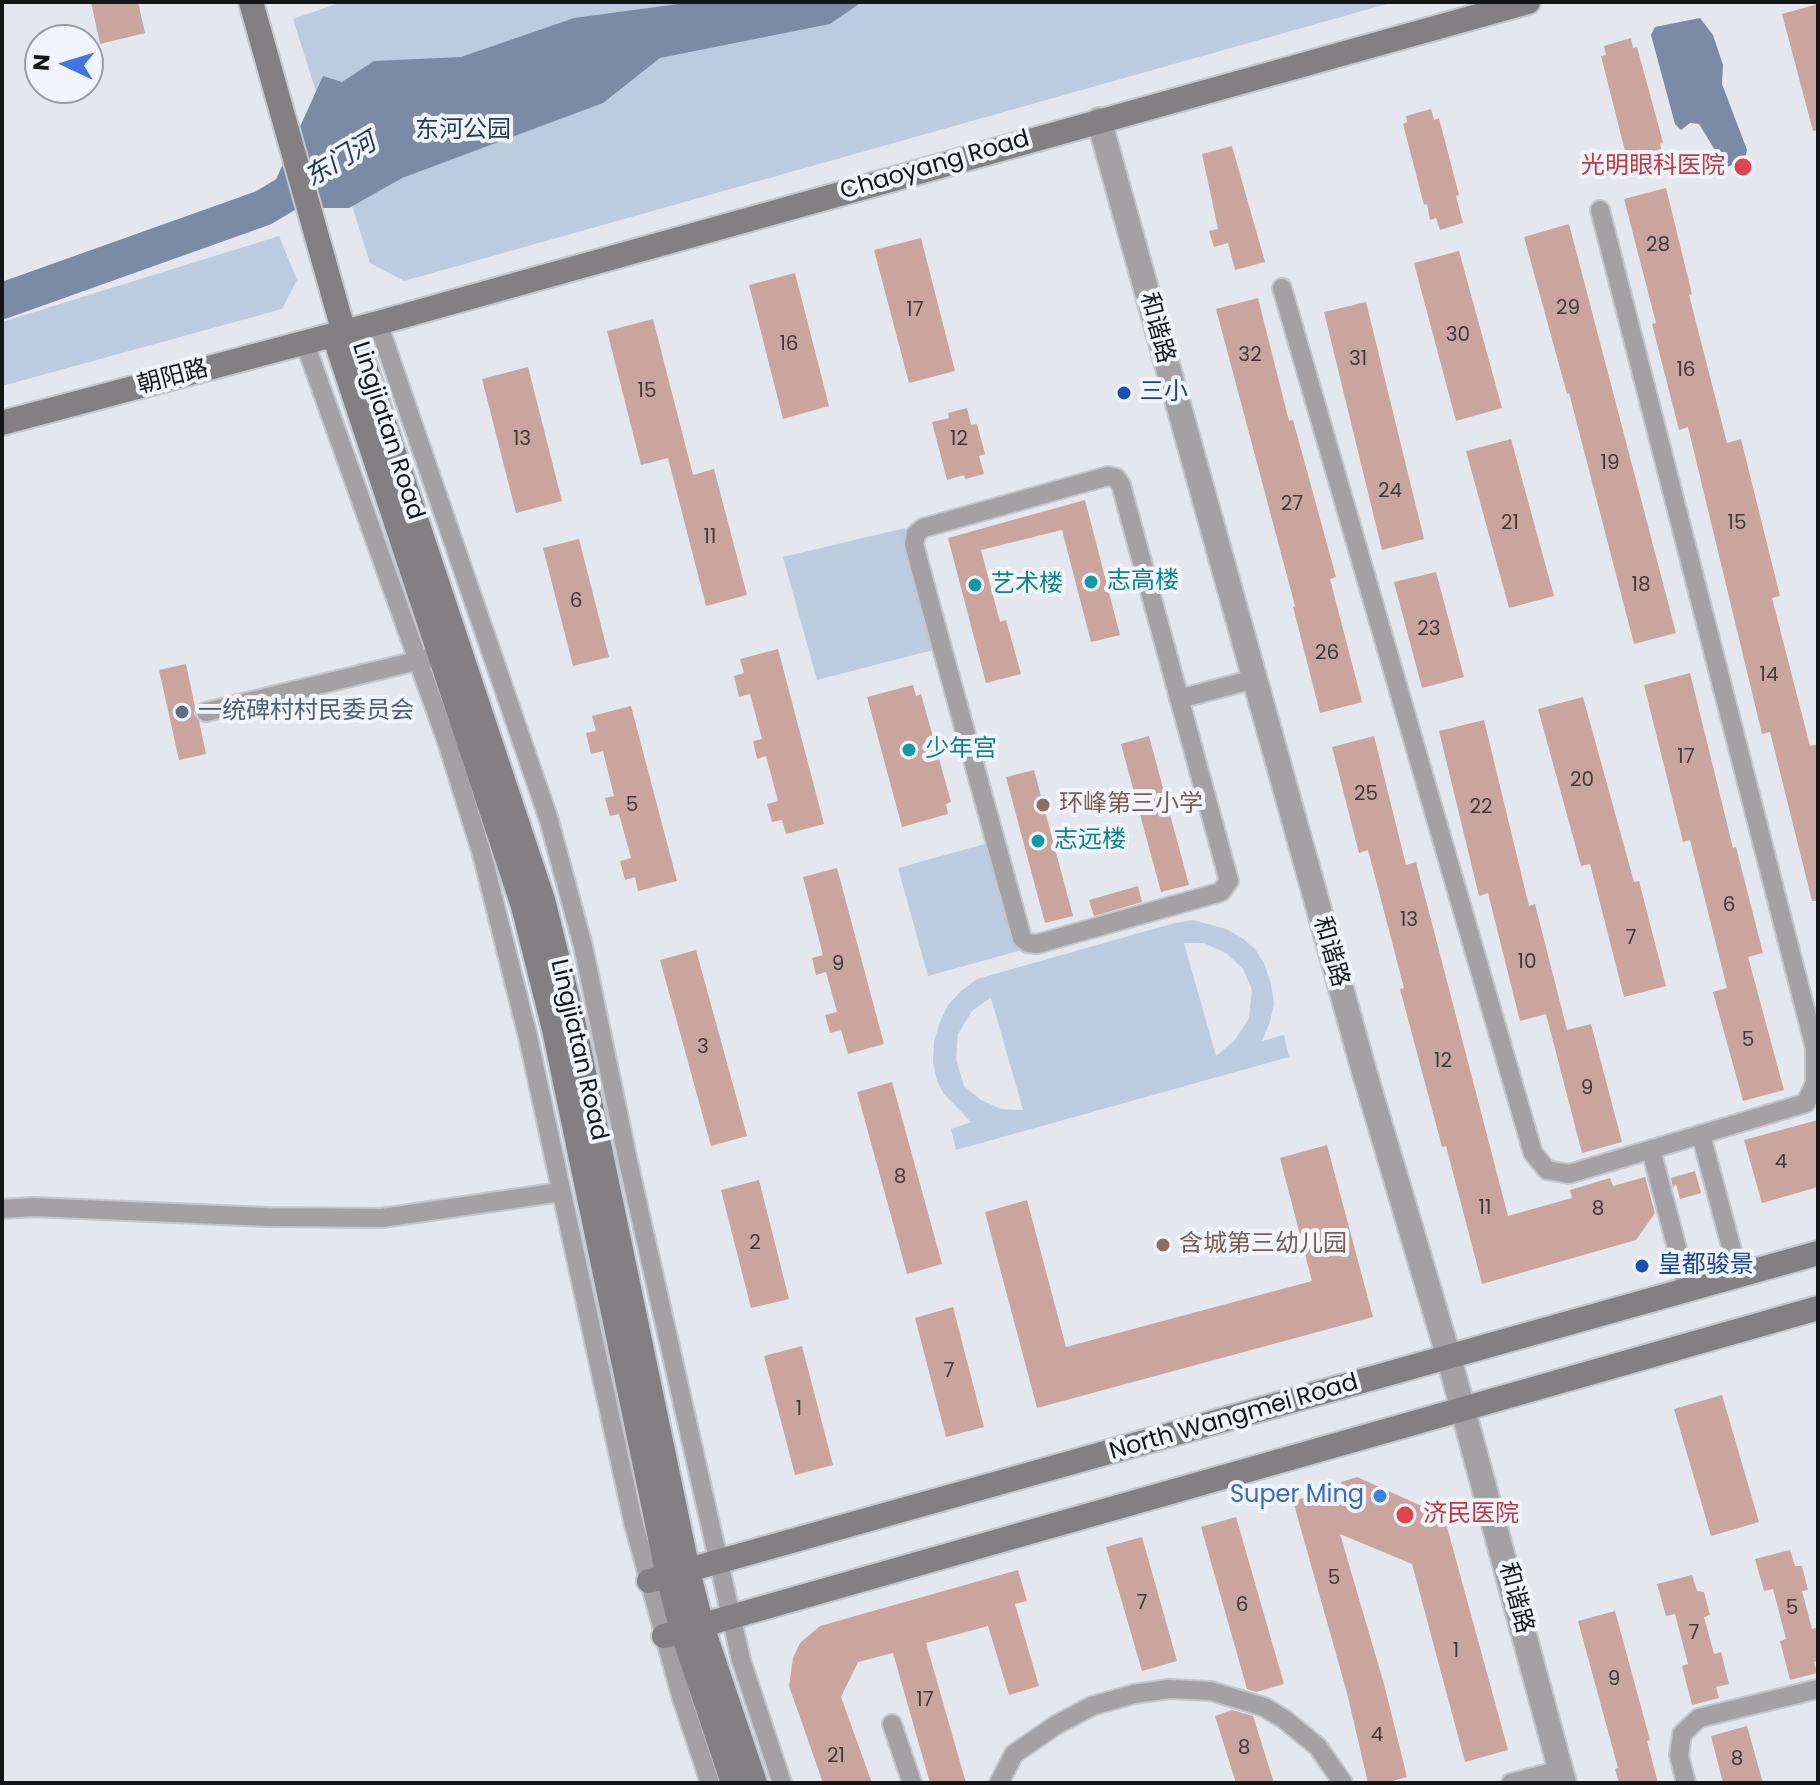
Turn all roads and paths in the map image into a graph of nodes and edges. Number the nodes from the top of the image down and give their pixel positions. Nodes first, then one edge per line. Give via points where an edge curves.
1 (251, 2) edge
2 (1528, 2) edge
3 (1099, 120) junction
4 (1600, 210) dead end
5 (1282, 288) dead end
6 (378, 323) junction
7 (344, 333) junction
8 (305, 343) junction
9 (2, 423) edge
10 (429, 658) junction
11 (1254, 679) junction
12 (1179, 699) junction
13 (206, 712) dead end
14 (1701, 1135) junction
15 (1651, 1150) junction
16 (561, 1192) junction
17 (2, 1209) edge
18 (1818, 1253) edge
19 (1739, 1276) junction
20 (1688, 1290) junction
21 (1818, 1308) edge
22 (1449, 1358) junction
23 (1463, 1408) junction
24 (719, 1562) junction
25 (668, 1576) junction
26 (732, 1617) junction
27 (683, 1631) junction
28 (1818, 1689) edge
29 (892, 1724) dead end
30 (1562, 1776) edge
31 (710, 1783) edge
32 (733, 1783) edge
33 (755, 1783) edge
34 (782, 1783) edge
35 (912, 1783) edge
36 (999, 1783) edge
37 (1343, 1783) edge
38 (1511, 1783) edge
39 (1686, 1783) edge

1 - 7 main road, Lingjiatan Road
2 - 3 main road, Chaoyang Road
3 - 6 main road, Chaoyang Road
3 - 11 street, 和谐路
4 - 14 street via 1815,1048 1815,1083 1806,1103
5 - 15 street via 1533,1153 1547,1170 1569,1174
6 - 7 main road, Chaoyang Road
6 - 24 street via 552,831 583,946
7 - 8 main road, 朝阳路
7 - 10 main road, Lingjiatan Road
7 - 25 main road, Lingjiatan Road via 543,900 577,1041
8 - 9 main road, 朝阳路
8 - 10 street
10 - 13 street
10 - 16 street via 524,1022
10 - 25 main road, Lingjiatan Road via 523,906 554,1029
11 - 12 street
11 - 22 street, 和谐路
12 - 12 street via 1116,478 1108,476 916,534 929,601 1022,938 1028,943 1225,889 1229,881
14 - 15 street
14 - 19 street
15 - 20 street
16 - 17 street via 382,1218
16 - 25 street via 633,1521
18 - 19 main road, North Wangmei Road
19 - 20 main road, North Wangmei Road
20 - 22 main road, North Wangmei Road
21 - 23 main road
22 - 23 street, 和谐路
22 - 24 main road, North Wangmei Road
23 - 26 main road
23 - 30 street, 和谐路
24 - 25 main road, North Wangmei Road
24 - 26 street
25 - 27 main road, Lingjiatan Road
25 - 27 street
26 - 27 main road
26 - 34 street
27 - 31 street
27 - 32 main road, Lingjiatan Road
27 - 33 main road, Lingjiatan Road
28 - 39 street via 1699,1718 1682,1734 1679,1755
29 - 35 street
30 - 38 street
36 - 37 street via 1014,1754 1056,1725 1092,1706 1169,1689 1211,1691 1264,1707 1318,1747

